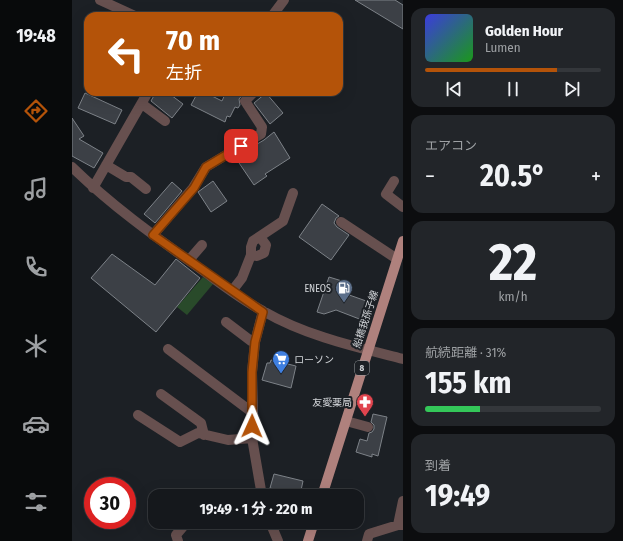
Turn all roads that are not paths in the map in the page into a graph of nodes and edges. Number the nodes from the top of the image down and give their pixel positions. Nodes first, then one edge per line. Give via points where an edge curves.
1 (100, 0) edge
2 (284, 0) edge
3 (126, 12) edge
4 (275, 12) edge
5 (146, 96) edge
6 (250, 96) edge
7 (142, 104) junction
8 (165, 121) dead end
9 (106, 165) junction
10 (72, 167) edge
11 (394, 181) dead end
12 (93, 188) junction
13 (146, 189) dead end
14 (293, 193) dead end
15 (403, 207) edge
16 (341, 222) dead end
17 (153, 235) junction
18 (403, 241) edge
19 (202, 245) dead end
20 (397, 259) junction
21 (189, 260) junction
22 (232, 291) junction
23 (263, 312) junction
24 (226, 322) dead end
25 (255, 342) junction
26 (168, 350) dead end
27 (368, 350) junction
28 (403, 359) edge
29 (160, 394) dead end
30 (253, 413) junction
31 (138, 415) dead end
32 (346, 420) junction
33 (368, 427) dead end
34 (204, 434) junction
35 (252, 438) junction
36 (261, 489) edge
37 (324, 489) edge
38 (403, 501) edge
39 (400, 525) edge
40 (181, 529) edge
41 (273, 529) edge
42 (312, 529) edge
43 (178, 541) edge
44 (278, 541) edge
45 (308, 541) edge
46 (367, 541) edge

1 - 3 street
2 - 4 street
5 - 7 street
6 - 17 street via 245,101 262,127 261,134 206,167 194,188
7 - 8 street
7 - 9 street
9 - 12 street
9 - 13 street via 126,177 131,177
10 - 12 street
11 - 15 street via 386,194
12 - 17 street
14 - 22 street via 283,221 253,241 251,255 242,278
16 - 20 street
17 - 21 street
18 - 20 main road, 船橋我孫子線 / 8
19 - 21 street
20 - 27 main road, 船橋我孫子線 / 8
21 - 22 street
22 - 23 street
23 - 25 street
23 - 27 street via 302,329
24 - 25 street
25 - 30 street via 252,372
26 - 30 street
27 - 28 street
27 - 32 main road, 船橋我孫子線 / 8
29 - 34 street via 201,423
30 - 35 street
31 - 34 street via 180,442 198,433
32 - 33 street
32 - 37 main road, 船橋我孫子線 / 8
34 - 35 street via 228,440
35 - 36 street
38 - 39 street
39 - 46 street via 370,534
40 - 43 street via 176,535
41 - 44 street
42 - 45 main road

